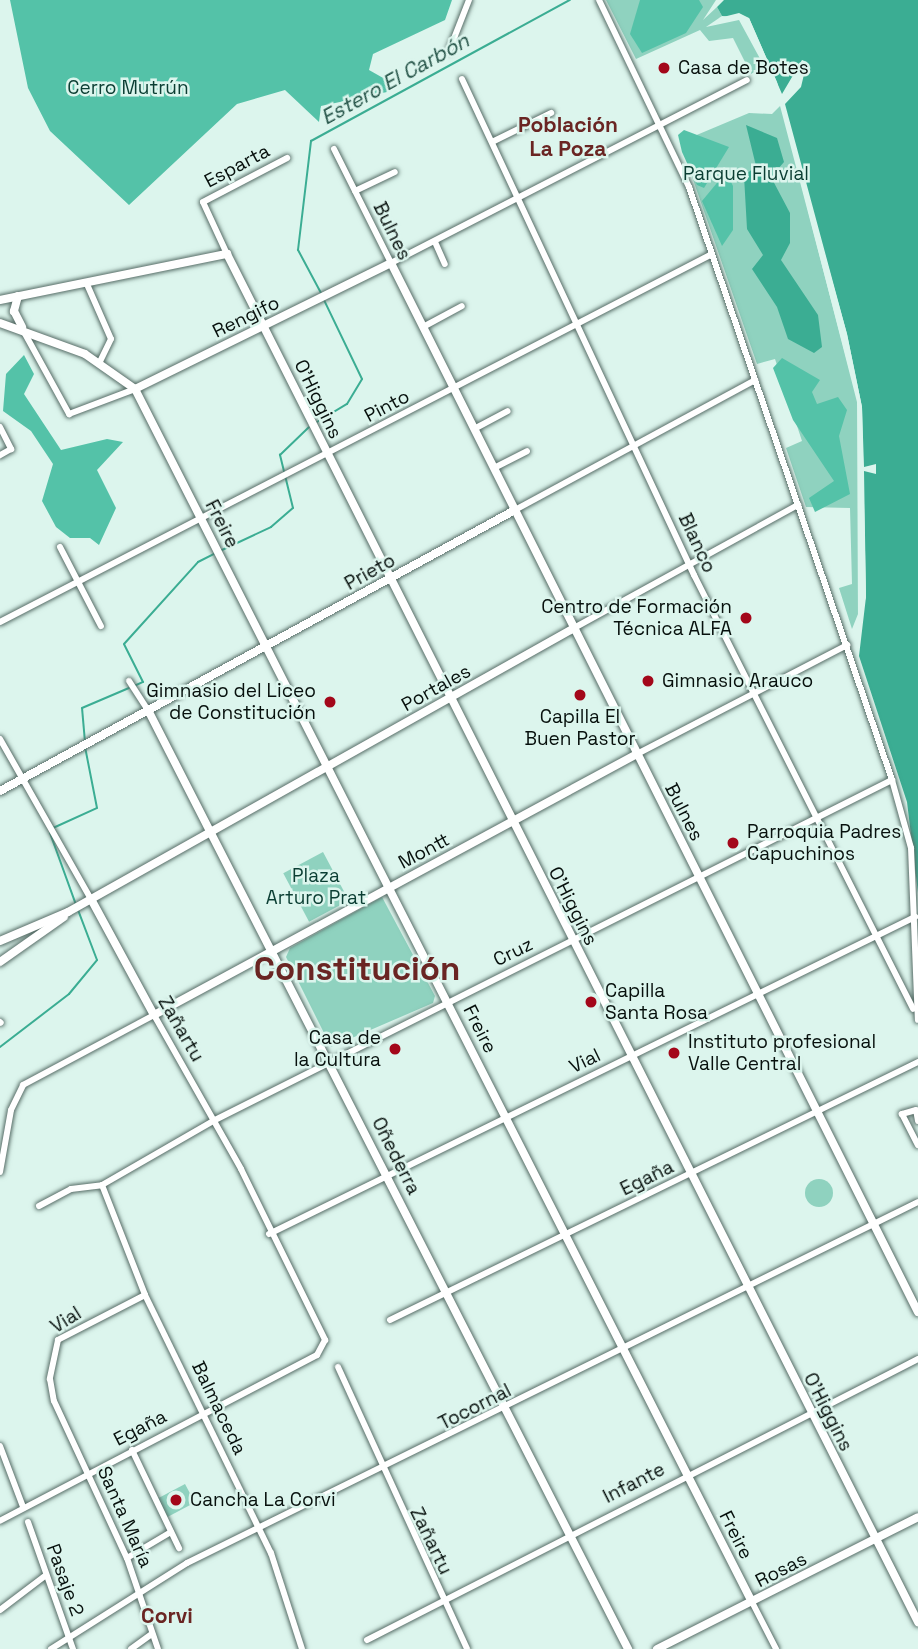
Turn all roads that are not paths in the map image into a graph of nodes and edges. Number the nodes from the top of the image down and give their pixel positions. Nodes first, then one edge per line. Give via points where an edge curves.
1 (469, 0) edge
2 (599, 0) edge
3 (449, 51) dead end
4 (462, 79) dead end
5 (747, 80) dead end
6 (551, 113) dead end
7 (663, 123) junction
8 (492, 142) junction
9 (334, 149) dead end
10 (287, 158) dead end
11 (395, 173) dead end
12 (355, 191) junction
13 (518, 199) junction
14 (203, 202) joint
15 (435, 242) junction
16 (227, 254) junction
17 (712, 254) junction
18 (391, 263) junction
19 (445, 264) dead end
20 (86, 282) junction
21 (18, 296) junction
22 (0, 300) edge
23 (462, 306) dead end
24 (0, 323) edge
25 (577, 325) junction
26 (264, 326) junction
27 (22, 327) junction
28 (423, 327) junction
29 (100, 362) junction
30 (755, 380) junction
31 (135, 389) junction
32 (454, 389) junction
33 (508, 411) dead end
34 (0, 427) edge
35 (474, 429) junction
36 (634, 447) junction
37 (527, 451) dead end
38 (0, 455) edge
39 (328, 455) junction
40 (494, 468) junction
41 (798, 505) junction
42 (515, 510) junction
43 (202, 520) junction
44 (60, 547) dead end
45 (689, 564) junction
46 (391, 579) junction
47 (79, 582) junction
48 (0, 622) edge
49 (101, 626) dead end
50 (574, 628) junction
51 (268, 645) junction
52 (847, 645) junction
53 (129, 681) dead end
54 (752, 694) junction
55 (450, 699) junction
56 (148, 710) junction
57 (0, 738) edge
58 (637, 754) junction
59 (330, 766) junction
60 (23, 779) junction
61 (892, 780) junction
62 (0, 791) edge
63 (815, 819) junction
64 (512, 821) junction
65 (212, 832) junction
66 (699, 877) junction
67 (390, 886) junction
68 (88, 901) junction
69 (68, 912) junction
70 (915, 917) junction
71 (36, 924) junction
72 (876, 936) junction
73 (41, 937) junction
74 (573, 940) junction
75 (0, 941) edge
76 (274, 948) junction
77 (0, 962) edge
78 (758, 994) junction
79 (449, 1002) junction
80 (154, 1015) junction
81 (917, 1017) edge
82 (631, 1056) junction
83 (331, 1062) junction
84 (918, 1062) edge
85 (817, 1112) junction
86 (507, 1117) junction
87 (215, 1120) junction
88 (918, 1121) edge
89 (918, 1145) edge
90 (0, 1172) edge
91 (691, 1174) junction
92 (388, 1175) junction
93 (102, 1185) junction
94 (918, 1202) edge
95 (39, 1206) dead end
96 (874, 1225) junction
97 (269, 1234) junction
98 (567, 1235) junction
99 (748, 1288) junction
100 (448, 1293) junction
101 (145, 1295) junction
102 (918, 1312) edge
103 (390, 1320) dead end
104 (325, 1340) joint
105 (625, 1350) junction
106 (918, 1359) edge
107 (338, 1367) dead end
108 (54, 1401) joint
109 (507, 1409) junction
110 (811, 1412) junction
111 (205, 1413) junction
112 (0, 1446) edge
113 (132, 1450) junction
114 (381, 1472) junction
115 (88, 1473) junction
116 (687, 1474) junction
117 (23, 1507) junction
118 (918, 1517) edge
119 (0, 1521) edge
120 (28, 1522) dead end
121 (258, 1527) junction
122 (171, 1532) junction
123 (569, 1533) junction
124 (875, 1539) junction
125 (179, 1548) dead end
126 (127, 1558) junction
127 (45, 1576) junction
128 (139, 1589) junction
129 (443, 1602) junction
130 (752, 1602) junction
131 (0, 1610) edge
132 (918, 1622) edge
133 (152, 1634) junction
134 (68, 1636) junction
135 (367, 1640) dead end
136 (51, 1649) edge
137 (73, 1649) edge
138 (131, 1649) edge
139 (158, 1649) edge
140 (302, 1649) edge
141 (467, 1649) edge
142 (628, 1649) edge
143 (657, 1649) edge
144 (776, 1649) edge

1 - 3 street
2 - 7 street
4 - 8 street, Blanco
5 - 7 street, Rengifo
6 - 8 street
7 - 13 street, Rengifo
7 - 17 street
8 - 13 street, Blanco
9 - 12 street, Bulnes
10 - 14 street, Esparta
11 - 12 street
12 - 18 street, Bulnes
13 - 15 street, Rengifo
13 - 25 street, Blanco
14 - 16 street, O'Higgins
15 - 18 street, Rengifo
15 - 19 street
16 - 20 street
16 - 26 street, O'Higgins
17 - 25 street, Pinto
17 - 30 street
18 - 26 street, Rengifo
18 - 28 street, Bulnes
20 - 21 street
20 - 29 street via 111,339
21 - 22 street
21 - 27 street via 14,311
23 - 28 street
24 - 27 street, Freire
25 - 32 street, Pinto
25 - 36 street, Blanco
26 - 31 street, Rengifo
26 - 39 street, O'Higgins
27 - 29 street, Freire
27 - 31 street, Rengifo via 69,414
28 - 32 street, Bulnes
29 - 31 street, Freire
30 - 36 street, Prieto
30 - 41 street
31 - 43 street, Freire
32 - 35 street, Bulnes
32 - 39 street, Pinto
33 - 35 street
34 - 38 street via 11,449
35 - 40 street, Bulnes
36 - 42 street, Prieto
36 - 45 street, Blanco
37 - 40 street
39 - 43 street, Pinto
39 - 46 street, O'Higgins
40 - 42 street, Bulnes
41 - 45 street, Portales
41 - 52 street
42 - 46 street, Prieto
42 - 50 street, Bulnes
43 - 47 street, Pinto
43 - 51 street, Freire
44 - 47 street
45 - 50 street, Portales
45 - 54 street, Blanco
46 - 51 street, Prieto
46 - 55 street, O'Higgins
47 - 48 street, Pinto
47 - 49 street
50 - 55 street, Portales
50 - 58 street, Bulnes
51 - 56 street, Prieto
51 - 59 street, Freire
52 - 54 street, Montt
52 - 61 street
53 - 56 street, Oñederra
54 - 58 street, Montt
54 - 63 street, Blanco
55 - 59 street, Portales
55 - 64 street, O'Higgins
56 - 60 street, Prieto
56 - 65 street, Oñederra
57 - 60 street, Zañartu
58 - 64 street, Montt
58 - 66 street, Bulnes
59 - 65 street, Portales
59 - 67 street, Freire
60 - 62 street, Prieto
60 - 68 street, Zañartu
61 - 63 street, Cruz
61 - 70 street via 911,848
63 - 66 street, Cruz
63 - 72 street, Blanco
64 - 67 street, Montt
64 - 74 street, O'Higgins
65 - 68 street, Portales
65 - 76 street, Oñederra
66 - 74 street, Cruz
66 - 78 street, Bulnes
67 - 76 street, Montt
67 - 79 street, Freire
68 - 69 street, Portales
68 - 80 street, Zañartu
69 - 71 street
69 - 73 street
70 - 72 street, Vial
70 - 81 street
71 - 73 street
71 - 75 street
72 - 78 street, Vial
72 - 81 street, Blanco
73 - 77 street
74 - 79 street, Cruz
74 - 82 street, O'Higgins
76 - 80 street, Montt
76 - 83 street, Oñederra
78 - 82 street, Vial
78 - 85 street, Bulnes
79 - 83 street, Cruz
79 - 86 street, Freire
80 - 87 street, Zañartu
80 - 90 street, Montt via 23,1086 11,1110
82 - 86 street, Vial
82 - 91 street, O'Higgins
83 - 87 street, Cruz
83 - 92 street, Oñederra
84 - 85 street, Egaña
85 - 91 street, Egaña
85 - 96 street, Bulnes
86 - 92 street, Vial
86 - 98 street, Freire
87 - 93 street, Cruz
87 - 97 street, Zañartu
88 - 89 street via 916,1110 902,1114
91 - 98 street, Egaña
91 - 99 street, O'Higgins
92 - 97 street, Vial
92 - 100 street, Oñederra
93 - 95 street, Cruz via 71,1189
93 - 101 street, Balmaceda
94 - 96 street, Tocornal
96 - 99 street, Tocornal
96 - 102 street, Bulnes
97 - 104 street, Zañartu
98 - 100 street, Egaña
98 - 105 street, Freire
99 - 105 street, Tocornal
99 - 110 street, O'Higgins
100 - 103 street, Egaña
100 - 109 street, Oñederra
101 - 108 street, Vial via 56,1343 50,1371
101 - 111 street, Balmaceda
104 - 111 street, Egaña via 317,1355
105 - 109 street, Tocornal
105 - 116 street, Freire
106 - 110 street, Infante
107 - 114 street, Zañartu
108 - 115 street, Santa María
109 - 114 street, Tocornal
109 - 123 street, Oñederra
110 - 116 street, Infante
110 - 124 street, O'Higgins
111 - 113 street, Egaña
111 - 121 street, Balmaceda
112 - 117 street
113 - 115 street, Egaña
113 - 122 street
114 - 121 street, Tocornal
114 - 129 street, Zañartu
115 - 117 street, Egaña
115 - 126 street, Santa María
116 - 123 street, Infante
116 - 130 street, Freire
117 - 119 street, Egaña
118 - 124 street, Rosas
120 - 127 street, Pasaje 2
121 - 128 street, Tocornal
121 - 140 street, Balmaceda
122 - 125 street
122 - 126 street
123 - 129 street, Infante
123 - 142 street, Oñederra
124 - 130 street, Rosas
124 - 132 street, O'Higgins
126 - 128 street, Santa María
127 - 131 street
127 - 134 street, Pasaje 2
128 - 133 street, Santa María
128 - 134 street, Tocornal
129 - 135 street, Infante
129 - 141 street, Zañartu
130 - 143 street, Rosas
130 - 144 street, Freire
133 - 138 street
133 - 139 street, Santa María
134 - 136 street, Tocornal
134 - 137 street, Pasaje 2

